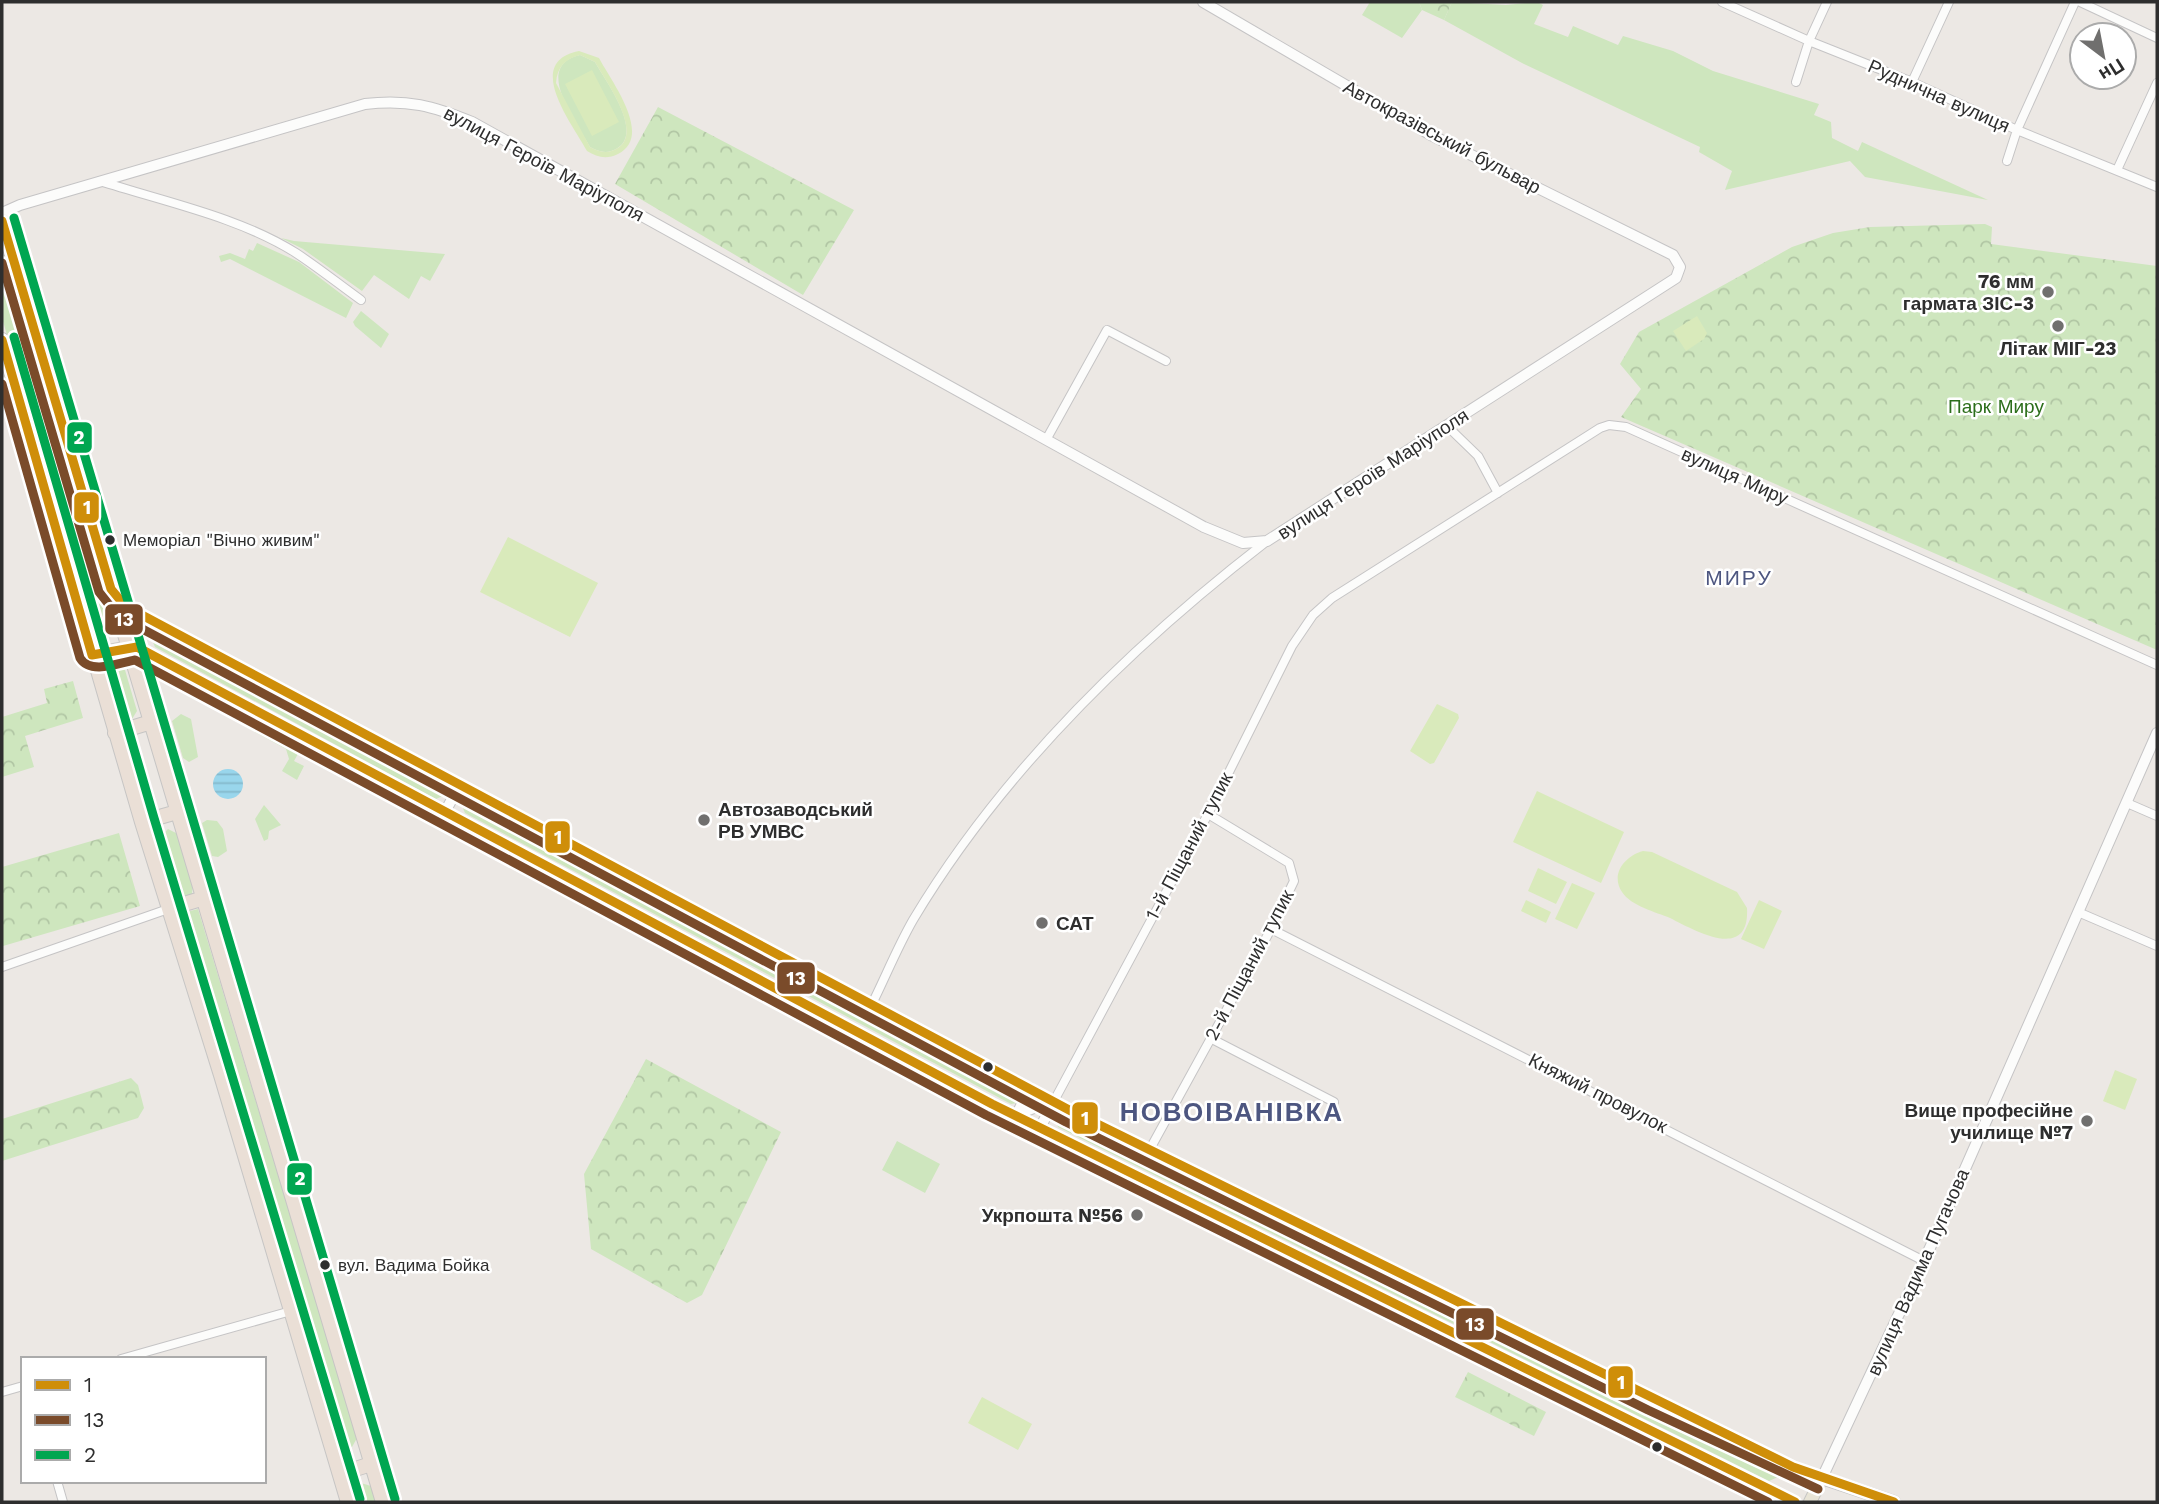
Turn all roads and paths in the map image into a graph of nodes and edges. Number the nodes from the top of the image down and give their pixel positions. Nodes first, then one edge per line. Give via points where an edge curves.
1 (1203, 2) edge
2 (1722, 2) edge
3 (1827, 2) edge
4 (1949, 2) edge
5 (2077, 2) edge
6 (2157, 38) edge
7 (1809, 41) junction
8 (1796, 82) dead end
9 (1912, 82) junction
10 (2157, 83) edge
11 (2017, 130) junction
12 (2007, 161) dead end
13 (2117, 170) junction
14 (100, 181) junction
15 (2157, 187) edge
16 (2, 214) edge
17 (2, 221) edge
18 (1680, 267) joint
19 (361, 300) dead end
20 (2, 340) edge
21 (1166, 361) dead end
22 (1447, 426) junction
23 (1046, 440) junction
24 (1498, 492) junction
25 (1268, 541) junction
26 (112, 594) junction
27 (1332, 598) joint
28 (129, 648) junction
29 (92, 654) junction
30 (2157, 665) edge
31 (151, 722) junction
32 (115, 733) junction
33 (2157, 733) edge
34 (459, 786) junction
35 (2127, 803) junction
36 (177, 812) junction
37 (445, 812) junction
38 (1208, 814) junction
39 (2157, 816) edge
40 (142, 822) junction
41 (204, 898) junction
42 (171, 908) junction
43 (2078, 912) junction
44 (1271, 929) junction
45 (2157, 946) edge
46 (2, 967) edge
47 (871, 1006) junction
48 (1210, 1038) junction
49 (1030, 1088) junction
50 (1054, 1101) junction
51 (1334, 1102) dead end
52 (1016, 1116) junction
53 (1040, 1128) junction
54 (1150, 1149) junction
55 (1924, 1261) junction
56 (291, 1311) junction
57 (128, 1357) edge
58 (21, 1387) edge
59 (2, 1392) edge
60 (371, 1464) junction
61 (340, 1474) junction
62 (1822, 1478) junction
63 (58, 1483) edge
64 (63, 1502) edge
65 (348, 1502) edge
66 (383, 1502) edge
67 (1795, 1502) edge
68 (1810, 1502) edge
69 (1894, 1502) edge

1 - 18 main road, Автокразівський бульвар via 1431,135 1651,243 1672,255
2 - 7 street, Руднична вулиця
3 - 7 street
4 - 9 street
5 - 6 street
5 - 11 street
7 - 8 street
7 - 9 street, Руднична вулиця
9 - 11 street, Руднична вулиця
10 - 13 street
11 - 12 street
11 - 13 street, Руднична вулиця
13 - 15 street, Руднична вулиця
14 - 16 main road, вулиця Героїв Маріуполя
14 - 19 street via 295,252
14 - 23 main road, вулиця Героїв Маріуполя via 365,104 430,104 472,121
17 - 26 highway
18 - 22 main road, вулиця Героїв Маріуполя via 1669,285
20 - 29 highway
21 - 23 street via 1107,330
22 - 24 street via 1478,456
22 - 25 main road, вулиця Героїв Маріуполя
23 - 25 main road, вулиця Героїв Маріуполя via 1226,538 1243,543
24 - 27 street, вулиця Миру
24 - 30 street, вулиця Миру via 1600,428 1626,427
25 - 47 street via 1197,599 1039,748 928,896
26 - 28 highway
26 - 34 main road via 137,613
27 - 38 street, 1-й Піщаний тупик via 1313,615 1292,646
28 - 29 highway
28 - 31 highway
28 - 37 main road via 137,647
29 - 32 highway
31 - 32 highway
31 - 36 highway
32 - 40 highway
33 - 35 main road, вулиця Вадима Пугачова
34 - 37 main road
34 - 47 main road
35 - 39 street
35 - 43 main road, вулиця Вадима Пугачова
36 - 40 highway
36 - 41 highway
37 - 52 main road
38 - 44 street, 2-й Піщаний тупик via 1289,863 1294,881
38 - 50 street, 1-й Піщаний тупик
40 - 42 highway
41 - 42 highway
41 - 60 highway
42 - 46 street
42 - 56 highway
43 - 45 street
43 - 55 main road, вулиця Вадима Пугачова
44 - 48 street, 2-й Піщаний тупик
44 - 55 street, Княжий провулок
47 - 49 main road
48 - 51 street
48 - 54 street, 2-й Піщаний тупик
49 - 50 main road
49 - 52 main road
50 - 52 street
50 - 53 main road
50 - 54 main road
52 - 53 main road
53 - 67 main road
54 - 62 main road via 1793,1468
55 - 62 main road, вулиця Вадима Пугачова
56 - 57 street
56 - 61 highway
58 - 59 street
60 - 61 highway
60 - 66 highway
61 - 65 highway
62 - 68 main road, вулиця Вадима Пугачова
62 - 69 main road
63 - 64 street

